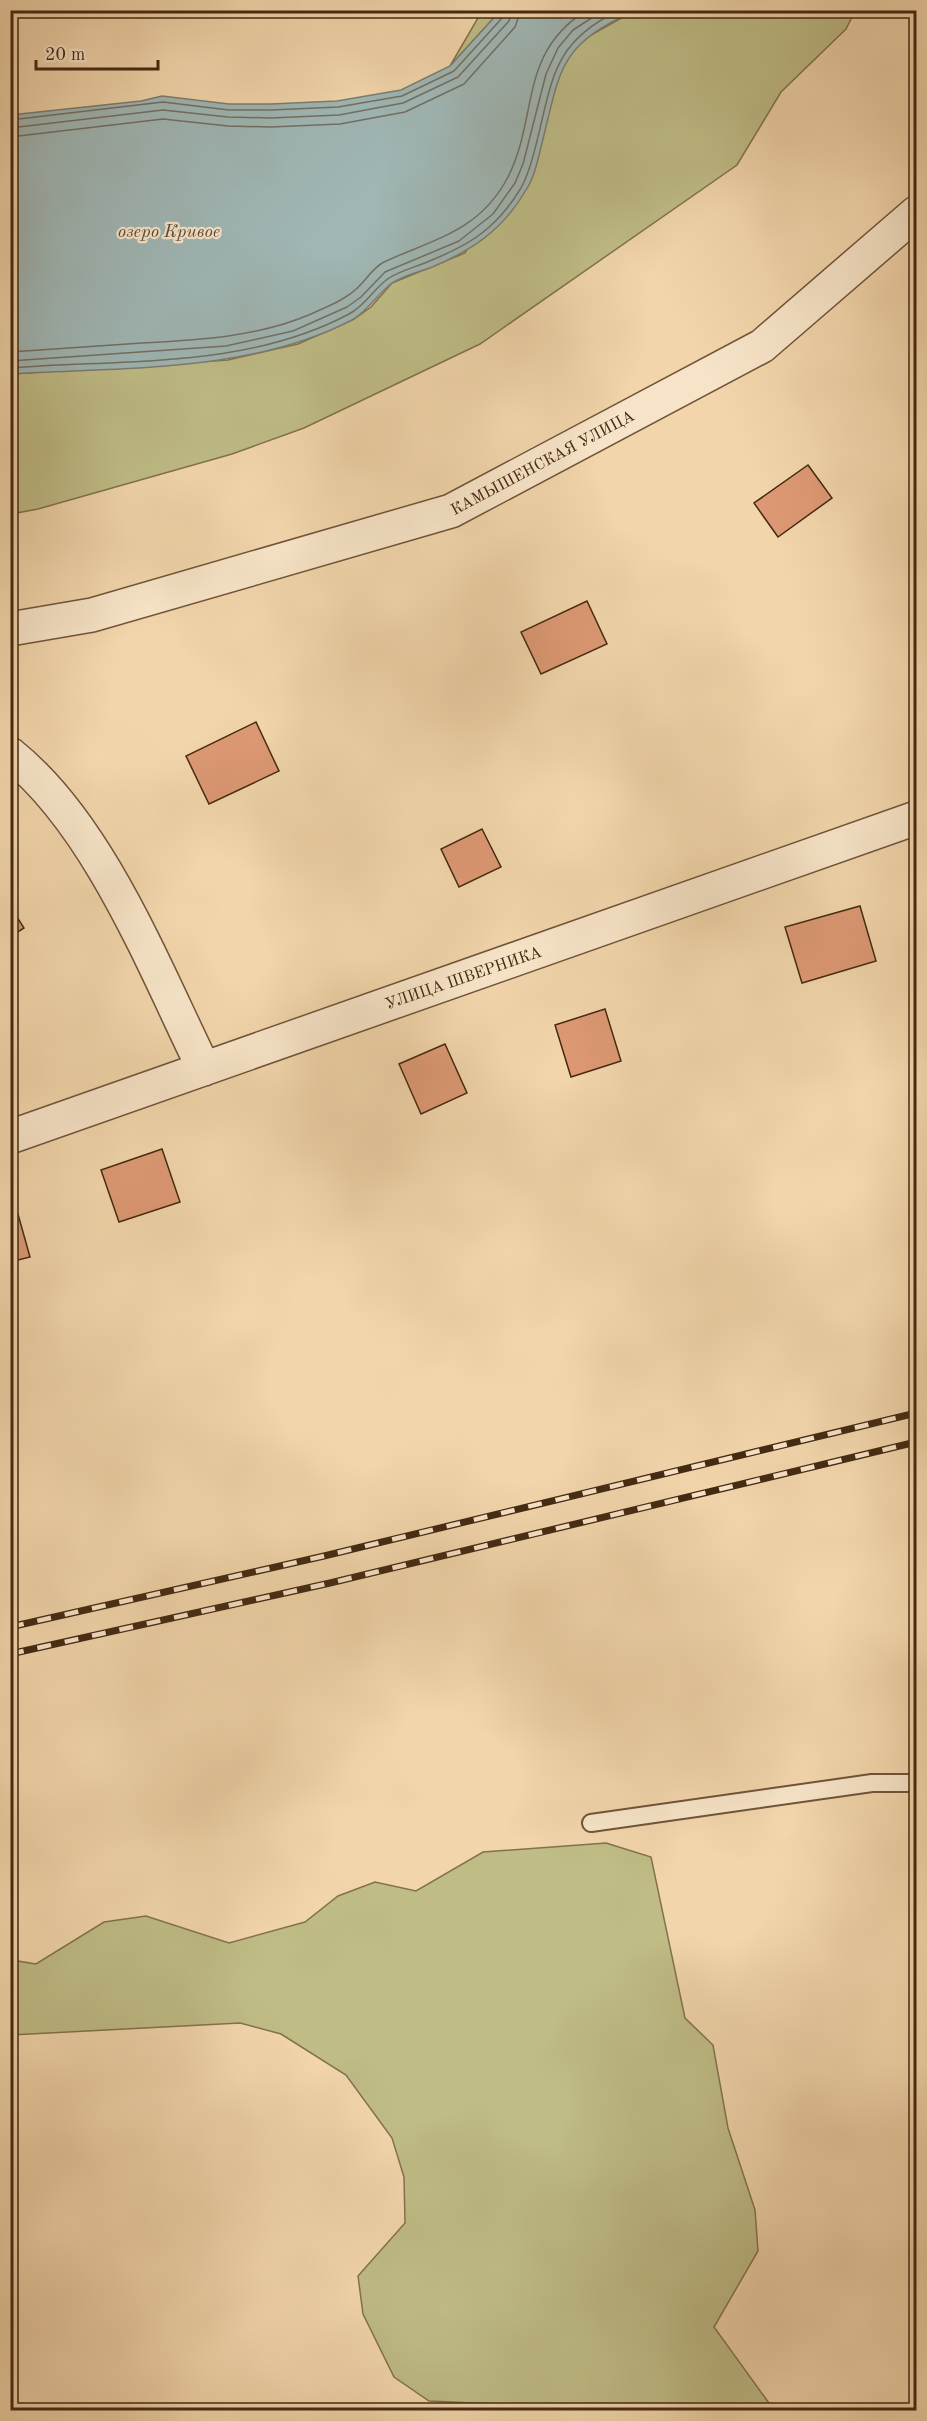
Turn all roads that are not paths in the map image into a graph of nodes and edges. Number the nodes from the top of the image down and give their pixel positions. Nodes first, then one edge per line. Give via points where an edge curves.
1 (916, 213) edge
2 (10, 628) edge
3 (11, 754) edge
4 (916, 818) edge
5 (204, 1069) junction
6 (10, 1137) edge
7 (916, 1782) edge
8 (591, 1823) dead end

1 - 2 street, КАМЫШЕНСКАЯ УЛИЦА via 762,346 451,511 92,615
3 - 5 street via 70,815 133,922
4 - 5 street, УЛИЦА ШВЕРНИКА
5 - 6 street, УЛИЦА ШВЕРНИКА
7 - 8 lane via 872,1783

